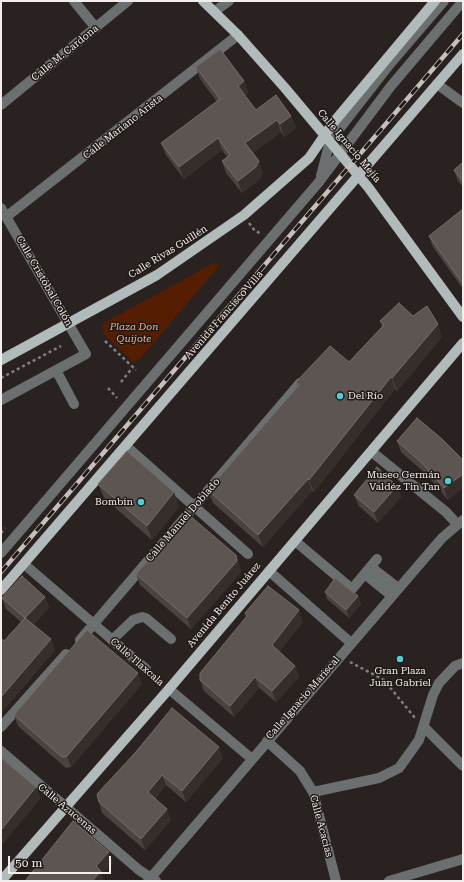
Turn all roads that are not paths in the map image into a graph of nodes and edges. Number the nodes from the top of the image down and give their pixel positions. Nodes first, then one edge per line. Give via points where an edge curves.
1 (74, 1) edge
2 (128, 1) edge
3 (203, 1) edge
4 (229, 1) edge
5 (435, 1) edge
6 (444, 1) edge
7 (463, 1) edge
8 (215, 11) junction
9 (96, 28) junction
10 (238, 35) junction
11 (463, 54) edge
12 (437, 84) junction
13 (463, 103) edge
14 (1, 105) edge
15 (327, 138) junction
16 (340, 154) junction
17 (359, 176) junction
18 (320, 182) junction
19 (1, 208) edge
20 (6, 217) junction
21 (463, 317) edge
22 (69, 324) junction
23 (463, 343) edge
24 (1, 360) edge
25 (56, 370) junction
26 (300, 383) edge
27 (1, 400) edge
28 (74, 404) dead end
29 (126, 446) junction
30 (372, 452) junction
31 (194, 507) junction
32 (460, 522) edge
33 (295, 541) junction
34 (1, 553) edge
35 (248, 554) dead end
36 (24, 564) junction
37 (269, 571) junction
38 (1, 590) edge
39 (395, 592) junction
40 (94, 624) junction
41 (171, 639) dead end
42 (112, 640) junction
43 (351, 643) junction
44 (463, 663) edge
45 (146, 669) dead end
46 (169, 689) junction
47 (1, 727) edge
48 (424, 727) junction
49 (267, 741) junction
50 (1, 751) edge
51 (252, 759) junction
52 (463, 766) edge
53 (313, 792) junction
54 (65, 808) junction
55 (463, 859) edge
56 (151, 880) edge
57 (1, 881) edge
58 (336, 881) edge
59 (389, 881) edge

1 - 9 street
2 - 9 street, Calle M. Cardona
3 - 8 main road, Calle Ignacio Mejía
4 - 8 street
5 - 15 main road, Avenida Francisco Villa
6 - 15 street, Avenida Francisco Villa
7 - 16 street, Avenida Francisco Villa via 391,86
8 - 10 main road, Calle Ignacio Mejía
9 - 14 street, Calle M. Cardona
10 - 15 main road, Calle Ignacio Mejía
10 - 20 street, Calle Mariano Arista
11 - 12 main road, Avenida Francisco Villa
12 - 13 street
12 - 17 main road, Avenida Francisco Villa
15 - 16 main road, Calle Ignacio Mejía
15 - 18 street, Avenida Francisco Villa
15 - 22 main road, Calle Rivas Guillén via 301,166 231,225 157,275
16 - 17 main road, Calle Ignacio Mejía
16 - 18 street, Avenida Francisco Villa
17 - 21 main road, Calle Ignacio Mejía
17 - 29 main road, Avenida Francisco Villa
18 - 34 street, Avenida Francisco Villa
19 - 20 street, Calle Cristóbal Colón
20 - 22 street, Calle Cristóbal Colón
22 - 24 main road, Calle Rivas Guillén
22 - 25 street, Calle Cristóbal Colón via 86,354
23 - 30 main road, Avenida Benito Juárez
25 - 27 street
25 - 28 street
26 - 31 street, Calle Manuel Doblado
29 - 31 street
29 - 36 main road, Avenida Francisco Villa
30 - 32 street
30 - 33 main road, Avenida Benito Juárez
31 - 35 street
31 - 40 street, Calle Manuel Doblado
32 - 39 street, Calle Ignacio Mariscal via 442,538
33 - 37 main road, Avenida Benito Juárez
33 - 39 street via 352,589 371,567
36 - 38 main road, Avenida Francisco Villa
36 - 40 street, Calle Tlaxcala
37 - 43 street
37 - 46 main road, Avenida Benito Juárez
39 - 43 street, Calle Ignacio Mariscal
40 - 42 street, Calle Tlaxcala
40 - 47 street, Calle Manuel Doblado
41 - 42 street via 142,617 133,620
42 - 45 street, Calle Tlaxcala
43 - 49 street, Calle Ignacio Mariscal
44 - 48 street via 455,666 439,683
46 - 51 street, Calle Tlaxcala
46 - 54 main road, Avenida Benito Juárez
48 - 52 street
48 - 53 street via 413,750 395,771 379,778
49 - 51 street, Calle Ignacio Mariscal
49 - 53 street, Calle Acacias via 300,771
50 - 54 street, Calle Azucenas
51 - 56 street, Calle Ignacio Mariscal
53 - 58 street, Calle Acacias
54 - 56 street, Calle Azucenas
54 - 57 main road, Avenida Benito Juárez
55 - 59 street

